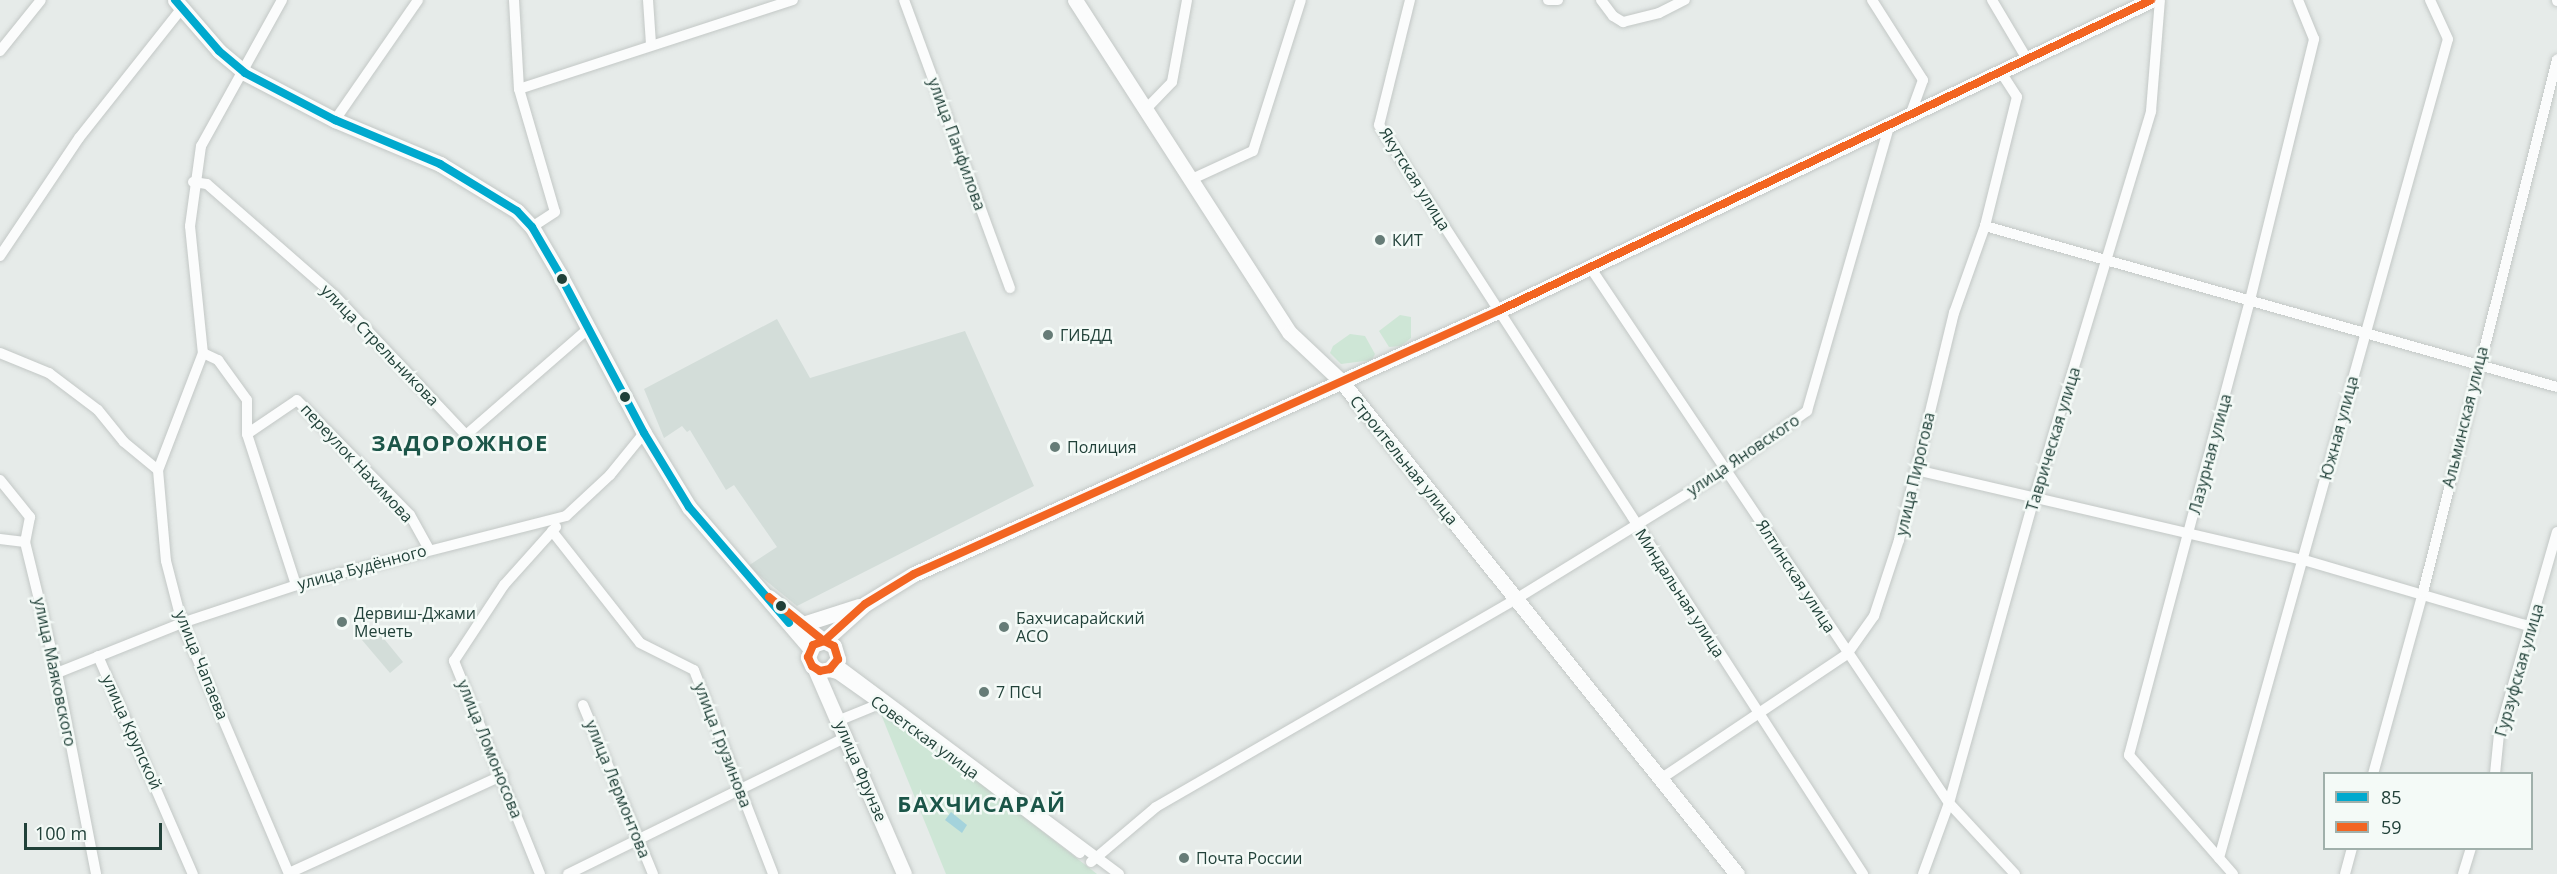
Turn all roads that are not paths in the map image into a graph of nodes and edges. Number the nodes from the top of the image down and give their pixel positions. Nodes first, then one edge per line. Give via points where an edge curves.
1 (41, 0) edge
2 (282, 0) edge
3 (418, 0) edge
4 (514, 0) edge
5 (648, 0) edge
6 (793, 0) edge
7 (904, 0) edge
8 (1075, 0) edge
9 (1187, 0) edge
10 (1301, 0) edge
11 (1410, 0) edge
12 (1548, 0) edge
13 (1558, 0) edge
14 (1601, 0) edge
15 (1685, 0) edge
16 (1872, 0) edge
17 (1992, 0) edge
18 (2160, 0) edge
19 (2298, 0) edge
20 (2430, 0) edge
21 (2142, 2) edge
22 (179, 4) edge
23 (764, 4) edge
24 (651, 44) junction
25 (0, 51) edge
26 (2027, 59) junction
27 (2557, 60) edge
28 (2001, 72) junction
29 (245, 73) junction
30 (519, 89) junction
31 (1147, 108) junction
32 (1910, 115) junction
33 (335, 120) junction
34 (1890, 124) junction
35 (1192, 179) junction
36 (193, 182) junction
37 (1985, 226) junction
38 (532, 227) junction
39 (0, 256) edge
40 (2108, 258) junction
41 (1590, 267) junction
42 (1010, 288) dead end
43 (2250, 300) junction
44 (1500, 310) junction
45 (589, 328) junction
46 (2365, 332) junction
47 (0, 353) edge
48 (203, 353) junction
49 (2477, 364) junction
50 (1341, 381) junction
51 (2557, 387) edge
52 (644, 433) junction
53 (247, 434) junction
54 (1726, 469) junction
55 (158, 470) junction
56 (1916, 470) junction
57 (0, 480) edge
58 (2035, 496) junction
59 (566, 516) junction
60 (1636, 525) junction
61 (552, 531) junction
62 (2190, 531) junction
63 (2557, 532) edge
64 (0, 539) edge
65 (25, 542) junction
66 (429, 549) junction
67 (2304, 560) junction
68 (296, 585) junction
69 (2422, 592) junction
70 (769, 597) junction
71 (1516, 598) junction
72 (865, 604) junction
73 (182, 623) junction
74 (803, 624) junction
75 (2531, 627) junction
76 (817, 645) junction
77 (1847, 654) junction
78 (98, 656) junction
79 (829, 664) junction
80 (57, 673) junction
81 (884, 703) junction
82 (583, 705) dead end
83 (1757, 714) junction
84 (840, 720) junction
85 (847, 737) junction
86 (2374, 772) edge
87 (2496, 772) edge
88 (503, 775) junction
89 (1659, 780) junction
90 (739, 789) junction
91 (1949, 803) junction
92 (638, 838) junction
93 (2352, 850) edge
94 (2471, 850) edge
95 (2219, 858) junction
96 (1094, 859) junction
97 (96, 874) edge
98 (193, 874) edge
99 (289, 874) edge
100 (540, 874) edge
101 (568, 874) edge
102 (653, 874) edge
103 (773, 874) edge
104 (904, 874) edge
105 (1107, 874) edge
106 (1119, 874) edge
107 (1737, 874) edge
108 (1863, 874) edge
109 (1923, 874) edge
110 (2015, 874) edge
111 (2233, 874) edge
112 (2345, 874) edge
113 (2463, 874) edge

1 - 25 street
2 - 29 street, улица Чапаева
3 - 33 street
4 - 30 street
5 - 24 street
6 - 23 street
7 - 42 street, улица Панфилова
8 - 31 main road, Строительная улица
9 - 31 street via 1172,82
10 - 35 street via 1253,151
11 - 44 street, Якутская улица via 1379,124
12 - 13 street
14 - 15 street via 1612,16 1623,22 1659,13
16 - 32 street via 1923,80
17 - 26 street
18 - 40 street, Таврическая улица via 2151,111
19 - 43 street, Лазурная улица via 2314,39
20 - 46 street, Южная улица via 2448,39
21 - 26 main road
22 - 29 main road via 219,51
22 - 39 street via 79,138
23 - 24 street
24 - 30 street
26 - 28 main road
27 - 49 street, Альминская улица
28 - 32 main road
28 - 37 street, улица Пирогова via 2017,97
29 - 33 main road
29 - 36 street, улица Чапаева via 201,146
30 - 38 street via 555,212
31 - 35 main road, Строительная улица
32 - 34 main road
33 - 38 main road via 440,164 493,193
34 - 41 main road
34 - 54 street, улица Яновского via 1807,411
35 - 50 main road, Строительная улица via 1290,333
36 - 45 street, улица Стрельникова via 207,184 334,295 466,435
36 - 48 street, улица Чапаева via 190,226
37 - 40 street
37 - 56 street, улица Пирогова via 1954,313
38 - 45 main road
40 - 43 street
40 - 58 street, Таврическая улица
41 - 44 main road
41 - 54 street, Ялтинская улица
43 - 46 street
43 - 62 street, Лазурная улица
44 - 50 main road
44 - 60 street, Миндальная улица
45 - 52 main road
46 - 49 street
46 - 67 street, Южная улица
47 - 55 street via 49,373 98,410 124,442
48 - 53 street via 218,360 247,400
48 - 55 street, улица Чапаева
49 - 51 street
49 - 69 street, Альминская улица
50 - 71 main road, Строительная улица
50 - 72 main road via 914,574
52 - 59 street, улица Будённого via 610,475
52 - 70 main road via 689,507
53 - 66 street, переулок Нахимова via 297,400 410,515
53 - 68 street
54 - 60 street, улица Яновского
54 - 77 street, Ялтинская улица
55 - 73 street, улица Чапаева via 166,561
56 - 58 street
56 - 77 street, улица Пирогова via 1899,540 1874,616
57 - 65 street, улица Маяковского via 30,517
58 - 62 street
58 - 91 street, Таврическая улица
59 - 61 street, улица Ломоносова
59 - 66 street, улица Будённого
60 - 71 street, улица Яновского
60 - 83 street, Миндальная улица
61 - 88 street, улица Ломоносова via 504,585 454,661
61 - 90 street, улица Грузинова via 640,643 694,670
62 - 67 street
62 - 95 street, Лазурная улица via 2129,755
63 - 75 street, Гурзуфская улица
64 - 65 street
65 - 80 street, улица Маяковского
66 - 68 street, улица Будённого
67 - 69 street
67 - 95 street, Южная улица
68 - 73 street, улица Будённого
69 - 75 street
69 - 86 street, Альминская улица
70 - 74 main road
70 - 76 main road
71 - 89 main road, Строительная улица
71 - 96 street, улица Яновского via 1156,807
72 - 74 main road
72 - 76 main road
72 - 79 main road
73 - 78 street, улица Будённого
73 - 99 street, улица Чапаева
74 - 76 main road
75 - 87 street, Гурзуфская улица via 2499,734
76 - 79 main road
76 - 79 main road, улица Фрунзе via 808,657
77 - 83 street, улица Пирогова
77 - 91 street, Ялтинская улица
78 - 80 street, улица Будённого
78 - 98 street, улица Крупской
79 - 81 street, Советская улица via 837,674
79 - 84 main road, улица Фрунзе
80 - 97 street, улица Маяковского
81 - 84 street
81 - 96 street, Советская улица
82 - 92 street, улица Лермонтова
83 - 89 street, улица Пирогова
83 - 108 street, Миндальная улица
84 - 85 main road, улица Фрунзе
85 - 90 street
85 - 104 main road, улица Фрунзе
88 - 99 street
88 - 100 street, улица Ломоносова
89 - 107 main road, Строительная улица
90 - 92 street
90 - 103 street, улица Грузинова
91 - 109 street, Таврическая улица
91 - 110 street, Ялтинская улица
92 - 101 street
92 - 102 street, улица Лермонтова
93 - 112 street
94 - 113 street
95 - 111 street, Лазурная улица
96 - 105 street, Советская улица
96 - 106 street

